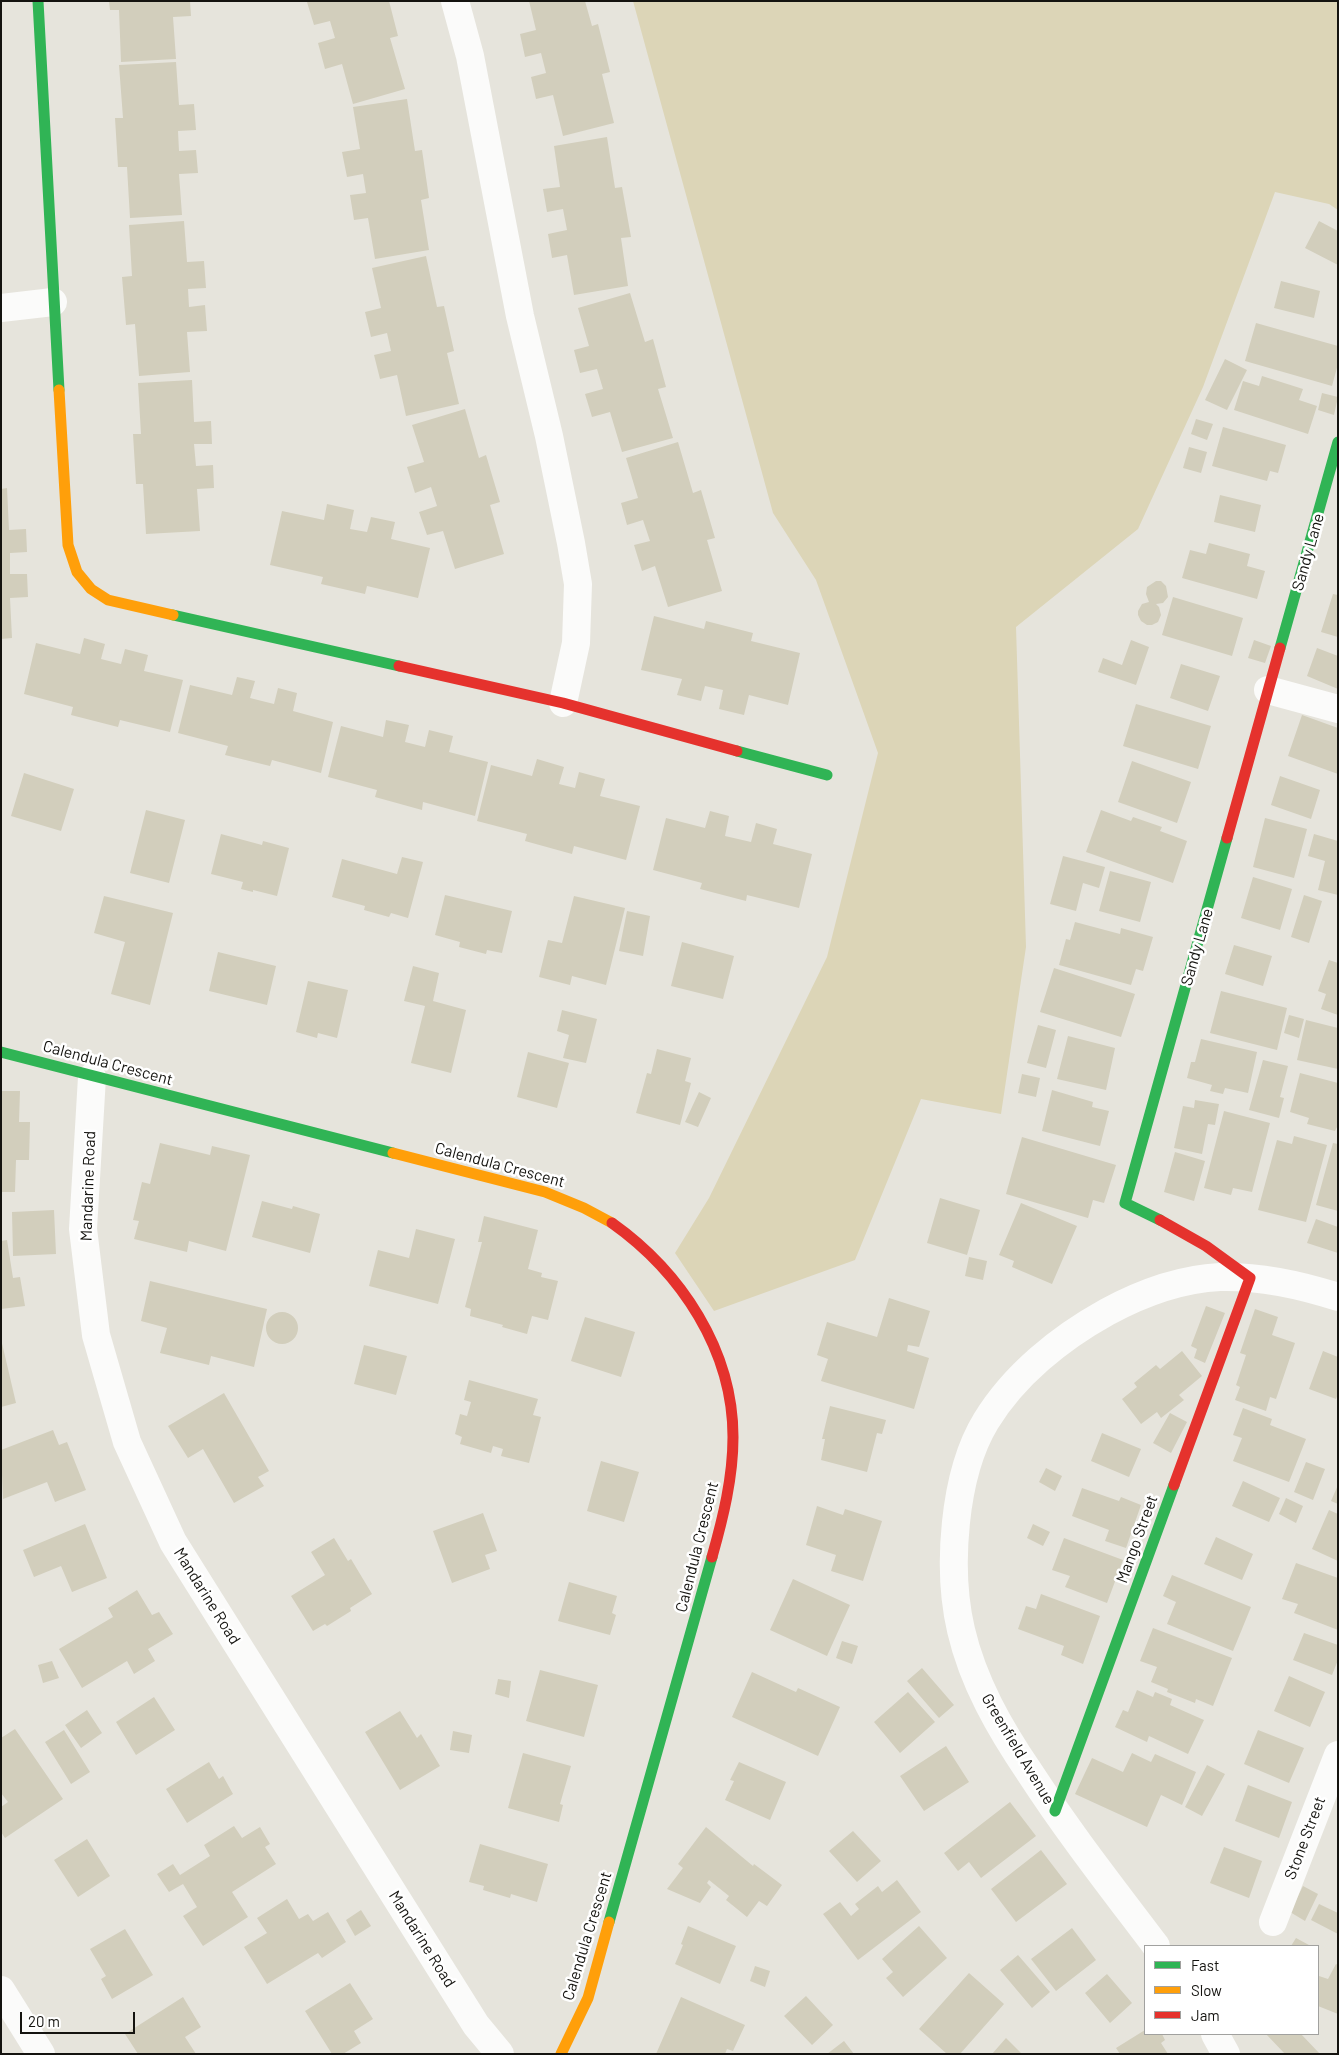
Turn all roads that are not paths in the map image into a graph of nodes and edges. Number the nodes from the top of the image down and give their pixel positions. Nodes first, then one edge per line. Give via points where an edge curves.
1 (38, 1) edge
2 (455, 1) edge
3 (54, 302) junction
4 (1, 308) edge
5 (1338, 442) edge
6 (1268, 690) junction
7 (563, 703) junction
8 (1338, 709) edge
9 (827, 775) dead end
10 (1, 1052) edge
11 (92, 1077) junction
12 (1250, 1278) junction
13 (1338, 1297) edge
14 (1336, 1763) edge
15 (1054, 1811) junction
16 (1273, 1922) dead end
17 (1155, 1945) edge
18 (1, 1990) edge
19 (1216, 2035) edge
20 (41, 2054) edge
21 (500, 2054) edge
22 (561, 2054) edge
23 (1225, 2054) edge

1 - 3 street
2 - 7 street via 470,56 520,316 549,436 578,584 576,643
3 - 4 street
3 - 7 street via 68,545 82,582 92,592 108,600
5 - 6 street, Sandy Lane
6 - 8 street
6 - 12 street, Sandy Lane via 1125,1204 1186,1233
7 - 9 street
10 - 11 street, Calendula Crescent
11 - 21 street, Mandarine Road via 83,1229 96,1335 126,1442 173,1542 476,2026
11 - 22 street, Calendula Crescent via 545,1192 578,1204 636,1241 683,1291 701,1321 717,1357 733,1434 732,1472 725,1511 588,1998
12 - 13 street, Greenfield Avenue via 1306,1287
12 - 15 street, Mango Street
12 - 15 street, Greenfield Avenue via 1217,1277 1151,1291 1086,1324 1047,1351 1013,1386 986,1422 969,1460 954,1543 961,1630 989,1707
14 - 16 street, Stone Street
15 - 17 street, Greenfield Avenue
18 - 20 street
19 - 23 street

